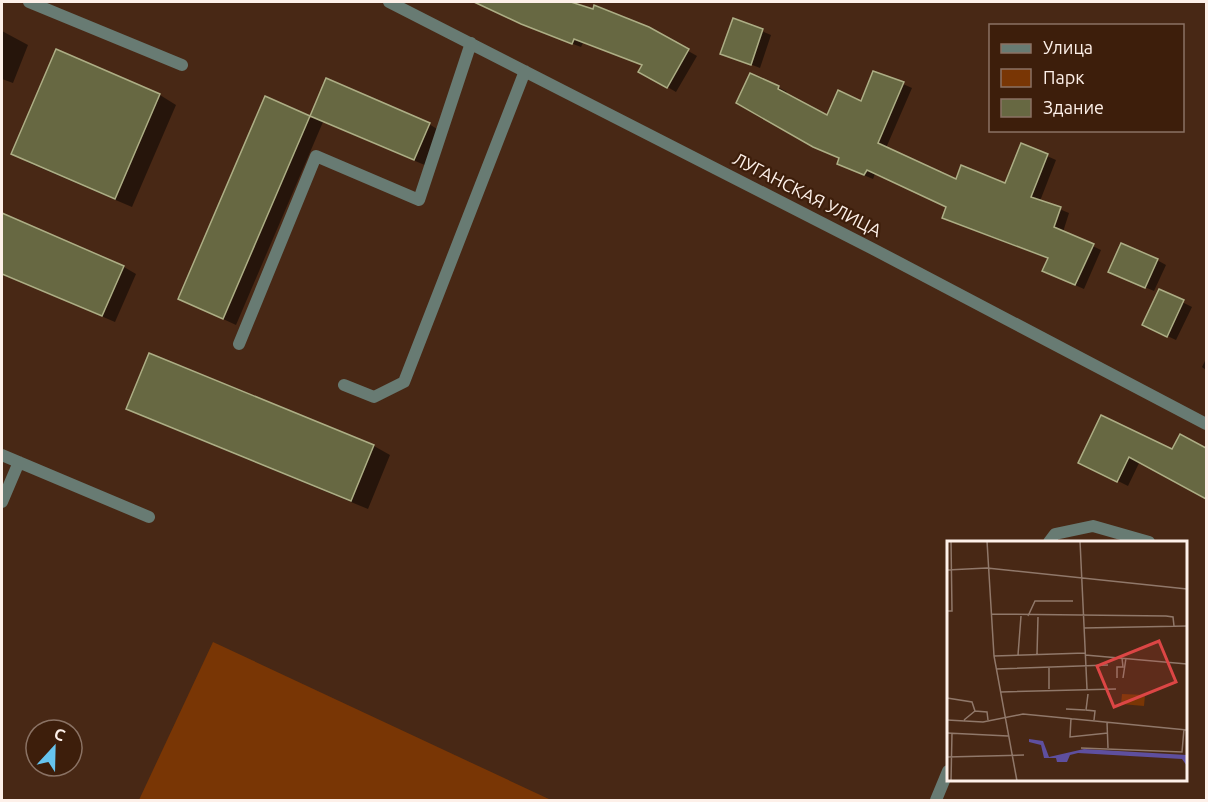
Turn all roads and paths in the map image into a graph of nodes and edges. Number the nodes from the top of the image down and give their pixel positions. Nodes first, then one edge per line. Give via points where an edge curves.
1 (29, 2) edge
2 (389, 2) edge
3 (471, 43) junction
4 (182, 65) dead end
5 (525, 71) junction
6 (239, 344) dead end
7 (344, 386) dead end
8 (1206, 424) edge
9 (2, 455) edge
10 (19, 462) junction
11 (2, 502) edge
12 (149, 517) dead end
13 (1050, 541) edge
14 (1142, 541) edge
15 (947, 774) edge
16 (936, 801) edge

1 - 4 street
2 - 3 street, ЛУГАНСКАЯ УЛИЦА
3 - 5 street, ЛУГАНСКАЯ УЛИЦА
3 - 6 street via 419,200 316,156
5 - 7 street via 404,382 374,397
5 - 8 street, ЛУГАНСКАЯ УЛИЦА
9 - 10 street
10 - 11 street
10 - 12 street
13 - 14 street via 1055,534 1093,526
15 - 16 street

